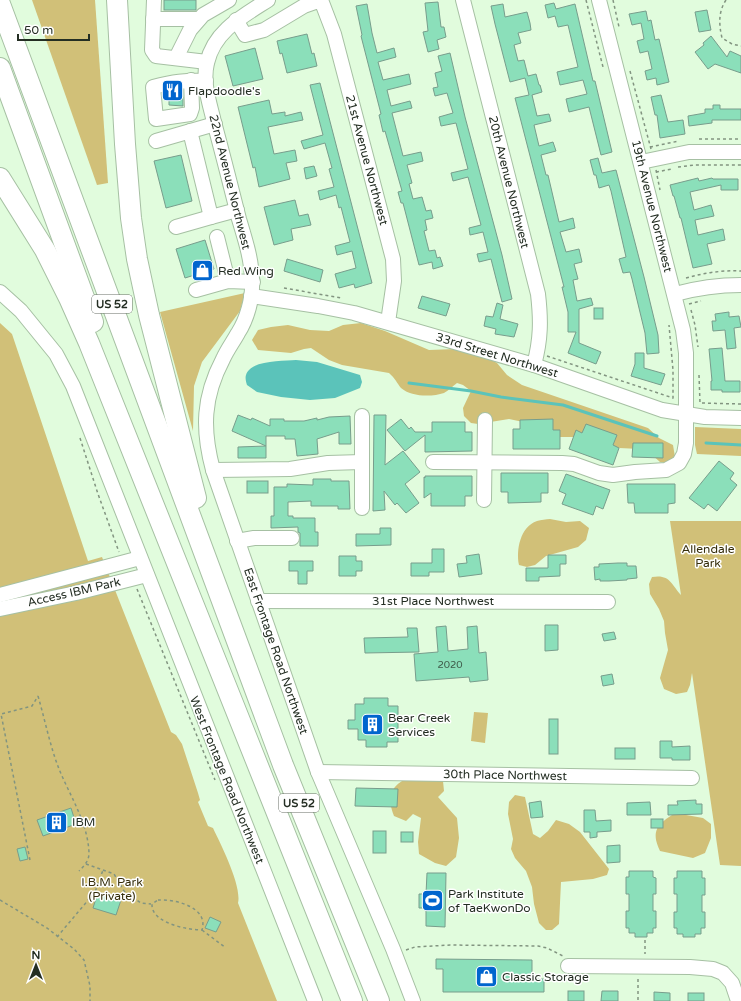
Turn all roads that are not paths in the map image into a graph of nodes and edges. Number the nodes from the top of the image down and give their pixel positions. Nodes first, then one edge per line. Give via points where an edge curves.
1 (117, 0) edge
2 (154, 0) edge
3 (229, 0) edge
4 (321, 0) edge
5 (463, 0) edge
6 (599, 0) edge
7 (262, 2) edge
8 (0, 4) edge
9 (212, 5) edge
10 (153, 19) junction
11 (199, 19) junction
12 (236, 20) junction
13 (176, 58) junction
14 (207, 62) junction
15 (0, 68) edge
16 (206, 81) junction
17 (191, 87) junction
18 (215, 124) junction
19 (190, 131) junction
20 (156, 141) dead end
21 (741, 152) edge
22 (641, 162) junction
23 (0, 178) edge
24 (237, 210) junction
25 (211, 217) junction
26 (176, 227) dead end
27 (217, 236) dead end
28 (228, 281) junction
29 (252, 282) junction
30 (741, 285) edge
31 (196, 290) dead end
32 (0, 292) edge
33 (675, 294) junction
34 (251, 296) junction
35 (388, 322) junction
36 (536, 359) junction
37 (686, 414) junction
38 (362, 416) dead end
39 (741, 418) edge
40 (485, 420) dead end
41 (362, 462) junction
42 (433, 462) dead end
43 (485, 462) junction
44 (212, 470) junction
45 (484, 500) dead end
46 (362, 508) dead end
47 (292, 538) dead end
48 (238, 541) junction
49 (140, 558) junction
50 (147, 575) junction
51 (0, 596) edge
52 (258, 601) junction
53 (608, 602) dead end
54 (223, 603) junction
55 (0, 609) edge
56 (195, 609) junction
57 (318, 772) junction
58 (692, 778) dead end
59 (568, 963) road end
60 (315, 1001) edge
61 (352, 1001) edge
62 (379, 1001) edge
63 (413, 1001) edge
64 (738, 1001) edge

1 - 54 highway via 125,150 137,259
2 - 10 street
3 - 9 street
4 - 12 street via 304,6 264,30 245,35
4 - 35 street, 21st Avenue Northwest via 334,34 393,260 394,281
5 - 36 street, 20th Avenue Northwest via 538,294 541,322
6 - 22 street, 19th Avenue Northwest
7 - 12 street, 22nd Avenue Northwest
8 - 54 highway, US 52
9 - 11 street
10 - 11 street
10 - 13 street via 152,50 156,56
11 - 13 street via 190,30
12 - 14 street, 22nd Avenue Northwest via 218,38
13 - 14 street
14 - 16 street, 22nd Avenue Northwest
15 - 56 highway, US 52
16 - 17 street
16 - 18 street, 22nd Avenue Northwest
17 - 17 street via 180,81 153,87 156,119 190,114
18 - 19 street
18 - 24 street, 22nd Avenue Northwest
19 - 20 street
19 - 25 street
21 - 22 street via 689,152
22 - 33 street, 19th Avenue Northwest
23 - 56 highway via 45,250 72,304
24 - 25 street
24 - 29 street, 22nd Avenue Northwest via 252,268
25 - 26 street
27 - 28 street
28 - 29 street
28 - 31 street
29 - 34 street, 22nd Avenue Northwest
30 - 33 street via 720,285
32 - 49 street, West Frontage Road Northwest via 37,330 64,367
33 - 37 street, 19th Avenue Northwest via 685,341
34 - 35 street, 33rd Street Northwest via 318,306
34 - 44 street, East Frontage Road Northwest via 244,322 222,359 207,403 205,432
35 - 36 street, 33rd Street Northwest
36 - 37 street, 33rd Street Northwest via 655,408
37 - 39 street, 33rd Street Northwest
37 - 43 street, 19th Avenue Northwest via 684,454 679,463 666,470 613,475 568,463
38 - 41 street
40 - 43 street
41 - 44 street via 328,463 290,469
41 - 46 street
42 - 43 street, 19th Avenue Northwest
43 - 45 street
44 - 48 street, East Frontage Road Northwest
47 - 48 street via 254,538
48 - 52 street, East Frontage Road Northwest
49 - 50 street, West Frontage Road Northwest
49 - 51 street, Access IBM Park
50 - 55 street, Access IBM Park
50 - 60 street, West Frontage Road Northwest
52 - 53 street, 31st Place Northwest
52 - 57 street, East Frontage Road Northwest
54 - 62 highway, US 52 via 283,766
56 - 61 highway, US 52
57 - 58 street, 30th Place Northwest
57 - 63 street, East Frontage Road Northwest
59 - 64 street via 713,970 723,974 732,983

